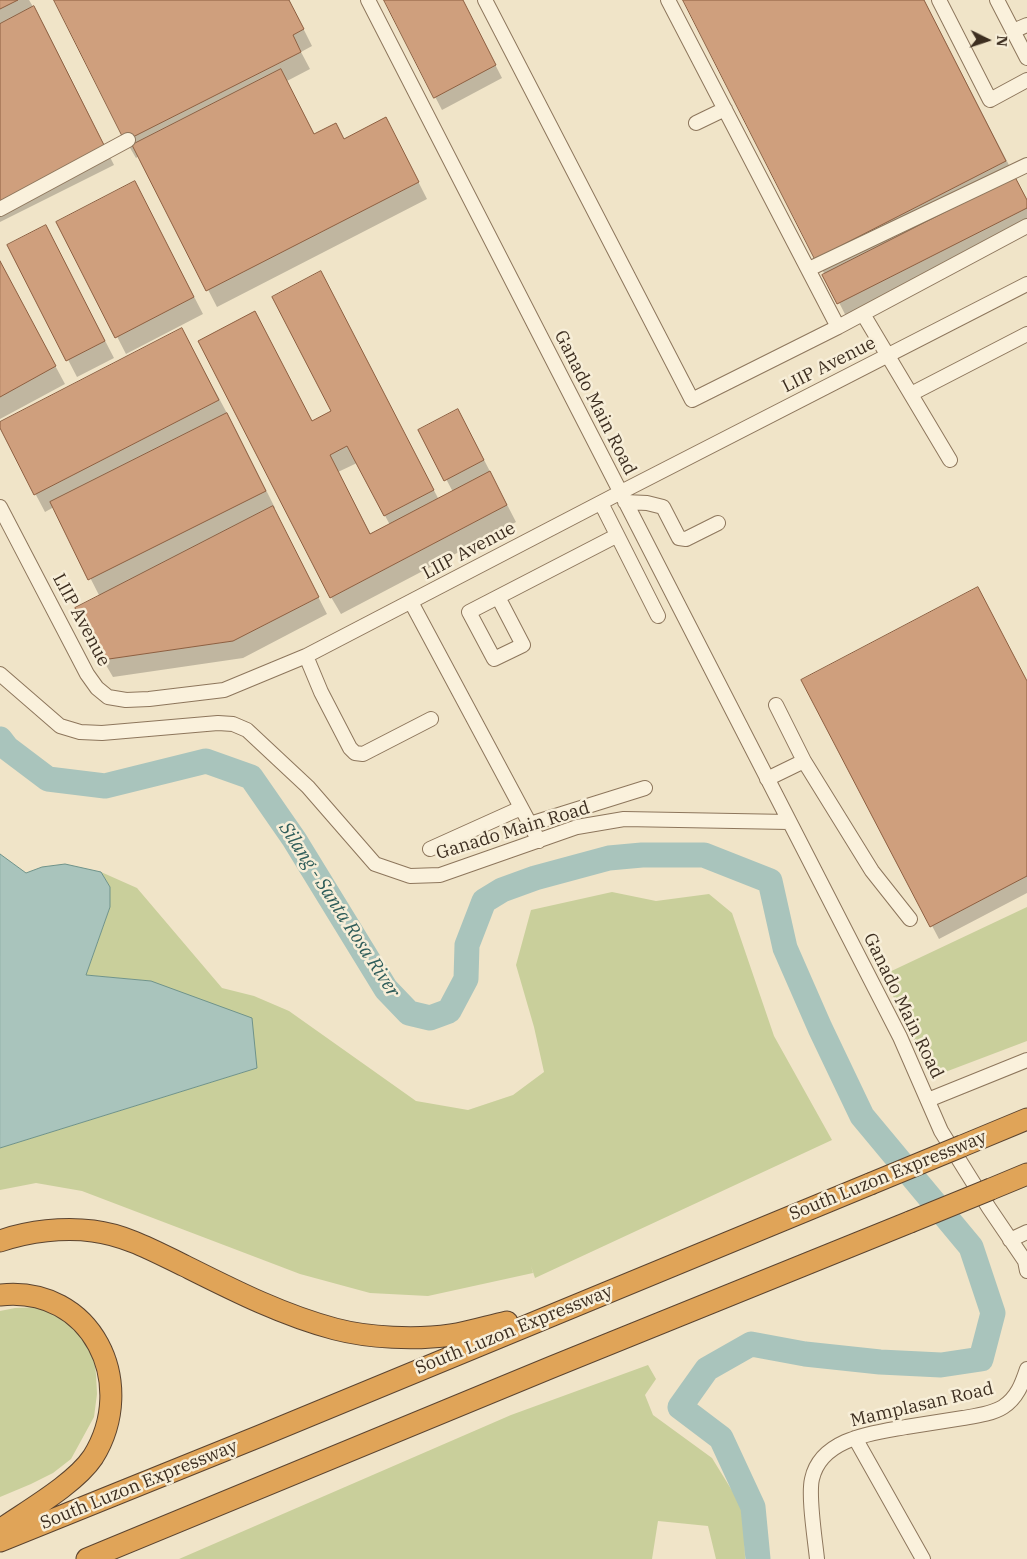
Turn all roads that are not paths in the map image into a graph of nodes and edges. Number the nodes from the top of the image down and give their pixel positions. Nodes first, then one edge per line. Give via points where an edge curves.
1 (368, 0) edge
2 (485, 0) edge
3 (668, 0) edge
4 (939, 0) edge
5 (997, 0) edge
6 (1027, 25) edge
7 (1013, 31) junction
8 (1027, 58) edge
9 (1027, 80) edge
10 (725, 109) junction
11 (696, 123) dead end
12 (128, 140) dead end
13 (1027, 166) edge
14 (0, 209) edge
15 (1027, 226) edge
16 (809, 269) junction
17 (1027, 284) edge
18 (863, 314) junction
19 (838, 327) junction
20 (1027, 334) edge
21 (888, 356) junction
22 (911, 394) junction
23 (950, 460) dead end
24 (623, 498) junction
25 (601, 504) junction
26 (0, 507) edge
27 (718, 523) dead end
28 (616, 536) junction
29 (498, 597) dead end
30 (411, 602) junction
31 (658, 616) dead end
32 (306, 656) junction
33 (0, 674) edge
34 (776, 705) dead end
35 (431, 719) dead end
36 (804, 761) junction
37 (767, 779) junction
38 (645, 788) dead end
39 (521, 808) junction
40 (790, 822) junction
41 (530, 824) junction
42 (539, 841) junction
43 (430, 849) dead end
44 (910, 919) dead end
45 (1027, 1060) edge
46 (928, 1100) junction
47 (1027, 1119) edge
48 (1027, 1174) edge
49 (1027, 1232) edge
50 (1010, 1240) junction
51 (0, 1241) edge
52 (1026, 1266) edge
53 (0, 1295) edge
54 (558, 1312) junction
55 (1027, 1370) edge
56 (855, 1438) junction
57 (0, 1530) edge
58 (0, 1541) edge
59 (87, 1559) edge
60 (817, 1559) edge
61 (923, 1559) edge

1 - 24 street, Ganado Main Road
2 - 19 street via 692,400
3 - 10 street
4 - 9 street via 990,100
5 - 7 street
6 - 7 street
7 - 8 street
10 - 11 street
10 - 16 street
12 - 14 street
13 - 16 street
15 - 18 street
16 - 19 street
17 - 21 street, LIIP Avenue
18 - 19 street
18 - 21 street
20 - 22 street
21 - 22 street
21 - 24 street, LIIP Avenue
22 - 23 street
24 - 25 street, LIIP Avenue
24 - 27 street via 663,507 679,538 686,539
24 - 37 street, Ganado Main Road
25 - 28 street
25 - 30 street, LIIP Avenue
26 - 32 street, LIIP Avenue via 87,674 108,697 149,699 224,690
28 - 29 street
28 - 31 street
30 - 32 street, LIIP Avenue
30 - 39 street
32 - 35 street via 321,692 355,753 363,754
33 - 42 street, Ganado Main Road via 60,726 80,732 102,733 218,722 247,730 308,787 375,864 410,876 440,876
34 - 36 street
36 - 37 street
36 - 44 street via 872,871
37 - 40 street, Ganado Main Road
38 - 41 street
39 - 41 street
39 - 43 street
40 - 42 street, Ganado Main Road via 624,819 577,827
40 - 46 street, Ganado Main Road via 900,1037
41 - 42 street
45 - 46 street
46 - 50 street via 941,1131
47 - 54 highway, South Luzon Expressway, bridge
48 - 59 highway, bridge
49 - 50 street
50 - 52 street
51 - 54 highway via 58,1230 95,1231 133,1241 295,1316 336,1329 384,1337 450,1335
53 - 57 highway via 41,1296 58,1304 90,1329 106,1361 111,1394 107,1426 91,1460 69,1481
54 - 58 highway, South Luzon Expressway
55 - 56 street, Mamplasan Road via 1022,1386 1001,1408 977,1416
56 - 60 street, Mamplasan Road via 833,1448 820,1462 812,1479
56 - 61 street

